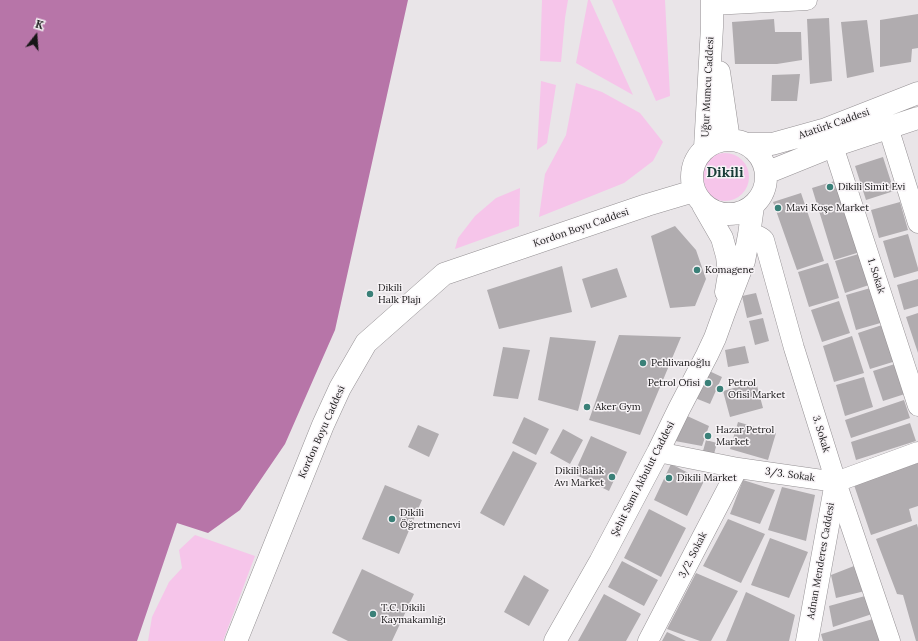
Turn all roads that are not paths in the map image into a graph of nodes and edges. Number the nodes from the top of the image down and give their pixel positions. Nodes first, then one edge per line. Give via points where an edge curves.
1 (807, 0) edge
2 (712, 2) edge
3 (712, 27) junction
4 (918, 93) edge
5 (918, 118) edge
6 (888, 127) junction
7 (738, 142) junction
8 (833, 146) junction
9 (705, 148) junction
10 (766, 173) junction
11 (703, 202) junction
12 (753, 206) junction
13 (918, 223) edge
14 (749, 235) junction
15 (724, 313) junction
16 (918, 406) edge
17 (658, 452) junction
18 (918, 452) edge
19 (738, 468) junction
20 (836, 482) junction
21 (236, 641) edge
22 (555, 641) edge
23 (648, 641) edge
24 (807, 641) edge
25 (890, 641) edge

1 - 2 street
2 - 3 main road, Uğur Mumcu Caddesi
3 - 7 main road, Uğur Mumcu Caddesi
3 - 9 main road, Uğur Mumcu Caddesi
4 - 7 main road, Atatürk Caddesi via 826,129 772,144
5 - 6 main road, Atatürk Caddesi
6 - 8 main road, Atatürk Caddesi
6 - 13 street
7 - 9 main road via 717,142
7 - 10 main road via 756,152 763,161
8 - 10 main road, Atatürk Caddesi
8 - 16 street, 1. Sokak
9 - 11 main road via 692,167 691,179
10 - 12 main road via 766,185 761,197
11 - 12 main road via 722,214 744,212
11 - 15 main road, Şehit Sami Akbulut Caddesi via 722,238 727,256 729,274
11 - 21 main road, Kordon Boyu Caddesi via 647,205 444,274 366,343 323,424
12 - 14 main road, Şehit Sami Akbulut Caddesi
14 - 15 main road, Şehit Sami Akbulut Caddesi via 744,261
14 - 20 street, 3. Sokak via 762,237 764,240 794,348
15 - 17 main road, Şehit Sami Akbulut Caddesi via 707,355
17 - 19 street, 3/3. Sokak
17 - 22 main road, Şehit Sami Akbulut Caddesi
18 - 20 street, 3/3. Sokak
19 - 20 street, 3/3. Sokak
19 - 23 street, 3/2. Sokak
20 - 24 main road, Adnan Menderes Caddesi
20 - 25 street, 3. Sokak

